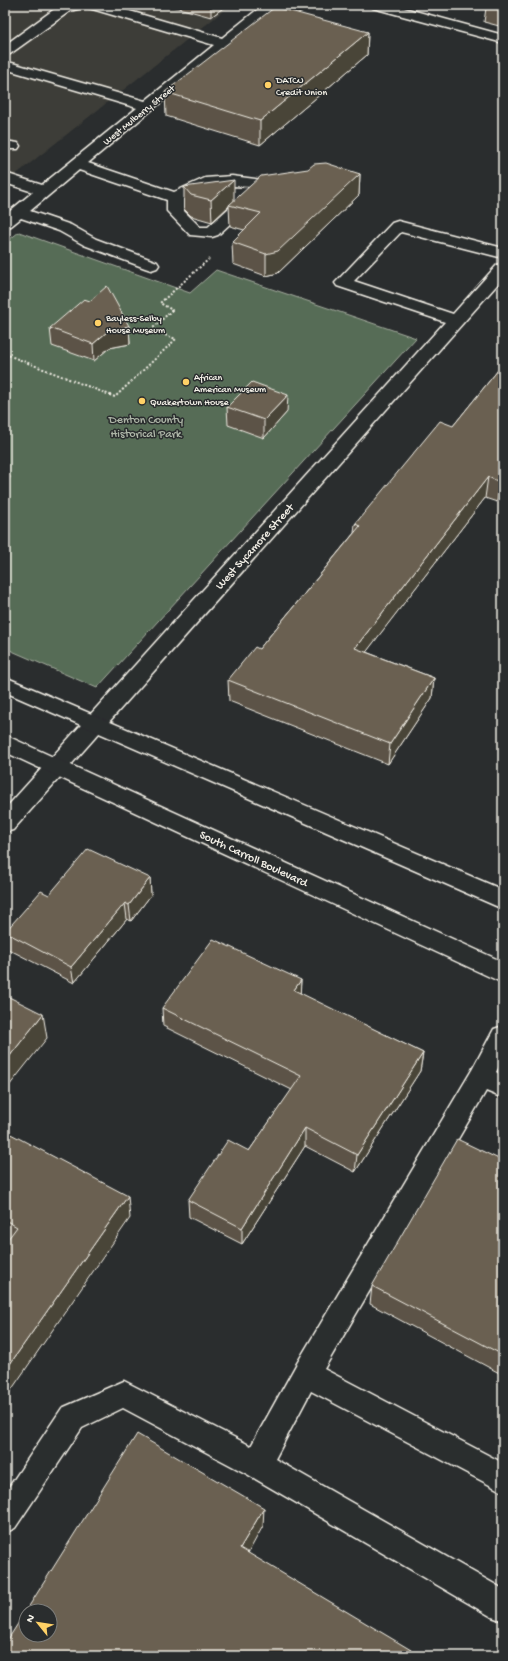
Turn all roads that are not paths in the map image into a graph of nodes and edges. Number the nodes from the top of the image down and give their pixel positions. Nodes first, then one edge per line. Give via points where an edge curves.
1 (76, 5) edge
2 (94, 5) edge
3 (271, 5) edge
4 (378, 5) edge
5 (503, 39) edge
6 (224, 44) junction
7 (5, 51) edge
8 (5, 65) edge
9 (147, 106) junction
10 (77, 164) junction
11 (5, 178) edge
12 (44, 191) junction
13 (175, 197) junction
14 (18, 212) junction
15 (5, 223) edge
16 (503, 253) edge
17 (151, 265) dead end
18 (503, 268) edge
19 (456, 320) junction
20 (5, 684) edge
21 (94, 723) junction
22 (5, 743) edge
23 (56, 767) junction
24 (5, 824) edge
25 (503, 900) edge
26 (503, 973) edge
27 (503, 1036) edge
28 (492, 1082) edge
29 (306, 1374) junction
30 (257, 1464) junction
31 (503, 1478) edge
32 (5, 1518) edge
33 (503, 1606) edge

1 - 7 street via 65,8
2 - 6 street
3 - 6 street, West Mulberry Street
4 - 5 street
6 - 9 street, West Mulberry Street
8 - 9 street
9 - 10 street, West Mulberry Street
10 - 12 street, West Mulberry Street
10 - 13 street
11 - 12 street
12 - 14 street, West Mulberry Street
13 - 13 street via 175,211 196,232 212,232 265,184 232,181 205,183
14 - 15 street, West Mulberry Street
14 - 17 street via 65,228 90,242
16 - 19 street via 398,226 342,283
18 - 19 street, West Sycamore Street
19 - 21 street, West Sycamore Street
20 - 21 street
21 - 23 street, West Sycamore Street
21 - 25 street
22 - 23 street, South Carroll Boulevard
23 - 24 street, West Sycamore Street
23 - 26 street, South Carroll Boulevard
27 - 28 street
28 - 29 street
29 - 30 street
29 - 31 street
30 - 32 street via 124,1394 72,1418
30 - 33 street

